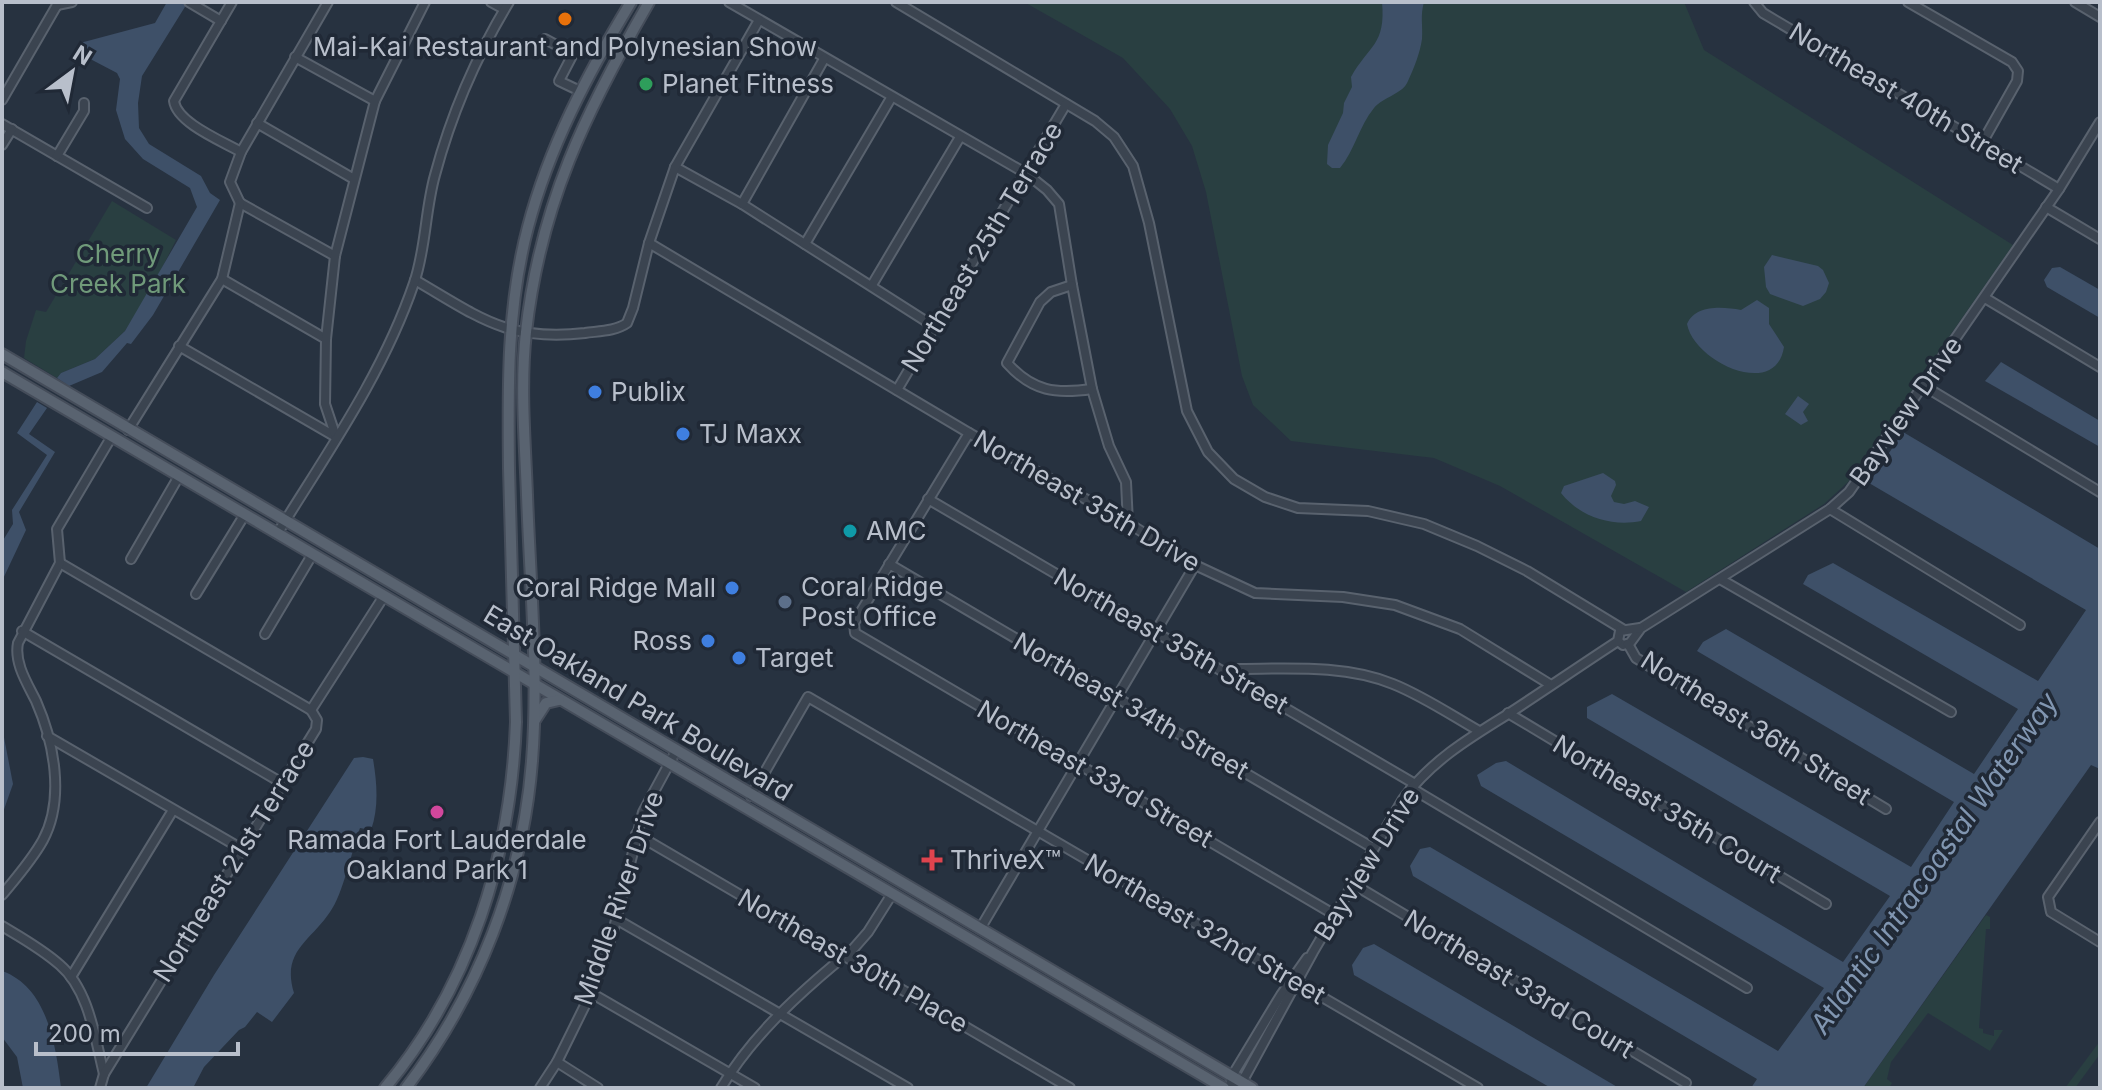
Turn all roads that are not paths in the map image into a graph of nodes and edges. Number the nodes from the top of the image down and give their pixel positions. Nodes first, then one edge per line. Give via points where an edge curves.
1 (72, 2) edge
2 (232, 2) edge
3 (328, 2) edge
4 (425, 2) edge
5 (491, 2) edge
6 (631, 2) edge
7 (649, 2) edge
8 (729, 2) edge
9 (896, 2) edge
10 (2075, 2) edge
11 (192, 3) edge
12 (1755, 3) edge
13 (1914, 3) edge
14 (56, 4) edge
15 (507, 6) edge
16 (2100, 17) edge
17 (759, 20) junction
18 (221, 21) junction
19 (545, 39) dead end
20 (295, 57) junction
21 (824, 59) junction
22 (580, 91) junction
23 (891, 98) junction
24 (2, 100) edge
25 (375, 101) junction
26 (84, 103) dead end
27 (1066, 104) junction
28 (585, 119) junction
29 (2100, 122) edge
30 (257, 123) junction
31 (2, 124) edge
32 (12, 129) junction
33 (960, 137) junction
34 (1982, 143) junction
35 (2, 145) edge
36 (241, 152) junction
37 (57, 156) junction
38 (675, 167) junction
39 (1027, 174) junction
40 (354, 179) junction
41 (2059, 189) junction
42 (240, 203) junction
43 (742, 204) junction
44 (2046, 207) junction
45 (147, 208) dead end
46 (2100, 239) edge
47 (649, 243) junction
48 (805, 244) junction
49 (335, 256) junction
50 (222, 279) junction
51 (415, 280) junction
52 (872, 285) junction
53 (1072, 285) junction
54 (1985, 298) junction
55 (935, 327) junction
56 (511, 331) junction
57 (526, 334) junction
58 (326, 339) junction
59 (179, 346) junction
60 (2, 354) edge
61 (2100, 367) edge
62 (2, 372) edge
63 (1924, 386) junction
64 (1092, 389) junction
65 (897, 390) junction
66 (75, 398) junction
67 (61, 407) junction
68 (128, 430) junction
69 (969, 433) junction
70 (112, 436) junction
71 (336, 437) junction
72 (179, 476) junction
73 (509, 483) junction
74 (2100, 492) edge
75 (928, 499) junction
76 (510, 504) junction
77 (527, 505) junction
78 (1830, 509) junction
79 (245, 514) junction
80 (285, 521) junction
81 (1128, 523) junction
82 (277, 534) junction
83 (529, 548) junction
84 (312, 555) junction
85 (131, 559) dead end
86 (60, 563) junction
87 (889, 564) junction
88 (1195, 565) junction
89 (1720, 579) junction
90 (196, 594) dead end
91 (409, 594) junction
92 (388, 598) junction
93 (2020, 625) dead end
94 (22, 631) junction
95 (1156, 632) junction
96 (265, 634) dead end
97 (1625, 636) junction
98 (513, 655) junction
99 (532, 668) junction
100 (1226, 673) junction
101 (515, 674) junction
102 (533, 685) junction
103 (1551, 685) junction
104 (1117, 698) junction
105 (559, 700) junction
106 (311, 710) junction
107 (1951, 712) dead end
108 (1508, 713) junction
109 (534, 722) junction
110 (1479, 731) junction
111 (47, 736) junction
112 (676, 751) junction
113 (669, 763) junction
114 (1078, 764) junction
115 (282, 783) junction
116 (1413, 786) junction
117 (751, 796) junction
118 (733, 801) junction
119 (768, 806) junction
120 (1886, 809) dead end
121 (173, 810) junction
122 (751, 812) junction
123 (2100, 822) edge
124 (1038, 832) junction
125 (636, 834) junction
126 (1373, 848) junction
127 (242, 849) junction
128 (498, 861) junction
129 (1353, 884) junction
130 (509, 886) junction
131 (892, 894) junction
132 (2, 895) edge
133 (1826, 904) dead end
134 (1335, 915) junction
135 (616, 919) junction
136 (2, 926) edge
137 (985, 932) junction
138 (959, 934) junction
139 (973, 941) junction
140 (2100, 942) edge
141 (847, 956) junction
142 (836, 963) dead end
143 (71, 977) junction
144 (1295, 980) junction
145 (1747, 988) dead end
146 (591, 993) junction
147 (780, 1013) junction
148 (557, 1062) junction
149 (730, 1073) junction
150 (104, 1074) junction
151 (1686, 1083) dead end
152 (1236, 1085) edge
153 (387, 1087) edge
154 (100, 1088) edge
155 (406, 1088) edge
156 (540, 1088) edge
157 (598, 1088) edge
158 (721, 1088) edge
159 (755, 1088) edge
160 (908, 1088) edge
161 (1070, 1088) edge
162 (1478, 1088) edge

1 - 14 street
2 - 18 street
3 - 20 street
4 - 25 street
5 - 15 street
6 - 22 main road
7 - 28 main road
8 - 17 street
9 - 27 street, Northeast 36th Street
10 - 16 street
11 - 18 street
12 - 34 street, Northeast 40th Street via 1763,13
13 - 34 street via 2012,62 2018,71
14 - 24 street
15 - 51 street via 445,142
17 - 21 street
17 - 38 street
18 - 36 street via 174,101 175,112
19 - 22 street via 573,54 559,81
20 - 25 street
20 - 30 street
21 - 23 street
21 - 43 street
22 - 28 main road
22 - 56 main road via 527,228
23 - 33 street
23 - 48 street
25 - 40 street
26 - 37 street
27 - 39 street, Northeast 25th Terrace
27 - 97 street, Northeast 36th Street via 1114,137 1133,166 1187,411 1208,452 1234,479 1298,508 1368,511 1424,524 1527,571 1606,618
28 - 57 main road via 549,214
29 - 41 street, Bayview Drive
30 - 36 street
30 - 40 street
31 - 32 street
32 - 35 street
32 - 37 street
33 - 39 street
33 - 52 street
34 - 41 street, Northeast 40th Street
36 - 42 street via 230,182
37 - 45 street
38 - 43 street
38 - 47 street
39 - 53 street via 1059,204
39 - 55 street, Northeast 25th Terrace
40 - 49 street
41 - 44 street, Bayview Drive
42 - 49 street
42 - 50 street
43 - 48 street
44 - 46 street
44 - 54 street, Bayview Drive
47 - 57 street via 630,318 622,326 568,335
47 - 65 street, Northeast 35th Drive
48 - 52 street
49 - 58 street
50 - 58 street
50 - 59 street
51 - 56 street
51 - 71 street via 386,356
52 - 55 street
53 - 64 street
53 - 64 street via 1040,302 1007,363 1021,379 1060,393
54 - 61 street
54 - 63 street, Bayview Drive
55 - 65 street, Northeast 25th Terrace
56 - 57 street
56 - 73 main road
57 - 77 main road
58 - 71 street via 325,404
59 - 68 street
59 - 71 street
60 - 66 main road, East Oakland Park Boulevard
62 - 67 main road, East Oakland Park Boulevard
63 - 74 street
63 - 78 street, Bayview Drive via 1849,492
64 - 81 street via 1126,482
65 - 69 street, Northeast 35th Drive
66 - 67 main road
66 - 68 main road, East Oakland Park Boulevard
67 - 70 main road, East Oakland Park Boulevard
68 - 70 main road
68 - 80 main road, East Oakland Park Boulevard
69 - 75 street
69 - 81 street, Northeast 35th Drive
70 - 72 main road, East Oakland Park Boulevard
70 - 86 street via 57,529
71 - 80 street
72 - 79 main road, East Oakland Park Boulevard
72 - 85 street
73 - 76 main road
73 - 77 main road
75 - 87 street
75 - 95 street, Northeast 35th Street
76 - 83 main road via 521,517 522,540
76 - 98 main road
77 - 83 main road
78 - 89 street, Bayview Drive
78 - 93 street
79 - 82 main road, East Oakland Park Boulevard
79 - 90 street
80 - 82 street
80 - 91 main road, East Oakland Park Boulevard
81 - 88 street, Northeast 35th Drive
82 - 84 main road, East Oakland Park Boulevard
83 - 99 main road
84 - 92 main road, East Oakland Park Boulevard
84 - 96 street
86 - 94 street
86 - 106 street
87 - 104 street, Northeast 34th Street
87 - 114 street, Northeast 33rd Street via 854,623 855,633
88 - 95 street
88 - 103 street, Northeast 35th Drive via 1255,593 1395,605 1460,629
89 - 97 street, Bayview Drive
89 - 107 street
91 - 92 main road via 400,601
91 - 98 main road, East Oakland Park Boulevard
92 - 101 main road, East Oakland Park Boulevard
92 - 106 street, Northeast 21st Terrace
94 - 111 street via 16,654
94 - 115 street
95 - 100 street, Northeast 35th Street
95 - 104 street
97 - 103 street, Bayview Drive
97 - 120 street, Northeast 36th Street via 1636,658
98 - 99 main road, East Oakland Park Boulevard
98 - 101 main road
99 - 102 main road
99 - 112 main road, East Oakland Park Boulevard
100 - 110 street via 1304,668 1360,674 1418,695
100 - 116 street, Northeast 35th Street
101 - 102 main road, East Oakland Park Boulevard
101 - 128 main road via 513,775
102 - 105 main road, East Oakland Park Boulevard
102 - 109 main road
103 - 108 street, Bayview Drive
104 - 114 street
104 - 126 street, Northeast 34th Street
105 - 109 main road via 546,703
105 - 113 main road, East Oakland Park Boulevard
106 - 115 street, Northeast 21st Terrace via 316,729
108 - 110 street, Bayview Drive
108 - 133 street, Northeast 35th Court
109 - 130 main road via 527,809
110 - 116 street, Bayview Drive
111 - 121 street
111 - 132 street via 53,756 53,812 44,839
112 - 113 street, Middle River Drive
112 - 117 main road, East Oakland Park Boulevard
113 - 118 main road, East Oakland Park Boulevard
113 - 125 street, Middle River Drive
114 - 124 street
114 - 134 street, Northeast 33rd Street
115 - 127 street, Northeast 21st Terrace
116 - 126 street, Bayview Drive
116 - 145 street, Northeast 35th Street
117 - 118 main road
117 - 119 main road, East Oakland Park Boulevard
117 - 124 street, Northeast 32nd Street via 808,697
118 - 122 main road, East Oakland Park Boulevard
119 - 122 main road
119 - 137 main road, East Oakland Park Boulevard
121 - 127 street
121 - 143 street
122 - 131 main road, East Oakland Park Boulevard
123 - 140 street via 2048,897 2051,912
124 - 137 street
124 - 144 street, Northeast 32nd Street
125 - 135 street, Middle River Drive
125 - 141 street, Northeast 30th Place
126 - 129 street, Bayview Drive
127 - 150 street, Northeast 21st Terrace
128 - 130 main road via 508,871
128 - 153 main road via 455,979
129 - 134 street, Bayview Drive
129 - 151 street, Northeast 33rd Court
130 - 155 main road via 464,998
131 - 138 main road, East Oakland Park Boulevard
131 - 141 street
134 - 144 street, Bayview Drive
135 - 146 street, Middle River Drive
135 - 147 street
136 - 143 street
137 - 138 main road
137 - 139 main road
137 - 152 main road, East Oakland Park Boulevard
138 - 139 main road, East Oakland Park Boulevard
139 - 152 main road, East Oakland Park Boulevard
141 - 161 street, Northeast 30th Place
142 - 147 street
143 - 150 street
144 - 152 street, Bayview Drive
144 - 162 street, Northeast 32nd Street
146 - 148 street, Middle River Drive
146 - 149 street
147 - 149 street
147 - 160 street
148 - 156 street, Middle River Drive
148 - 157 street
149 - 158 street
149 - 159 street
150 - 154 street, Northeast 21st Terrace

